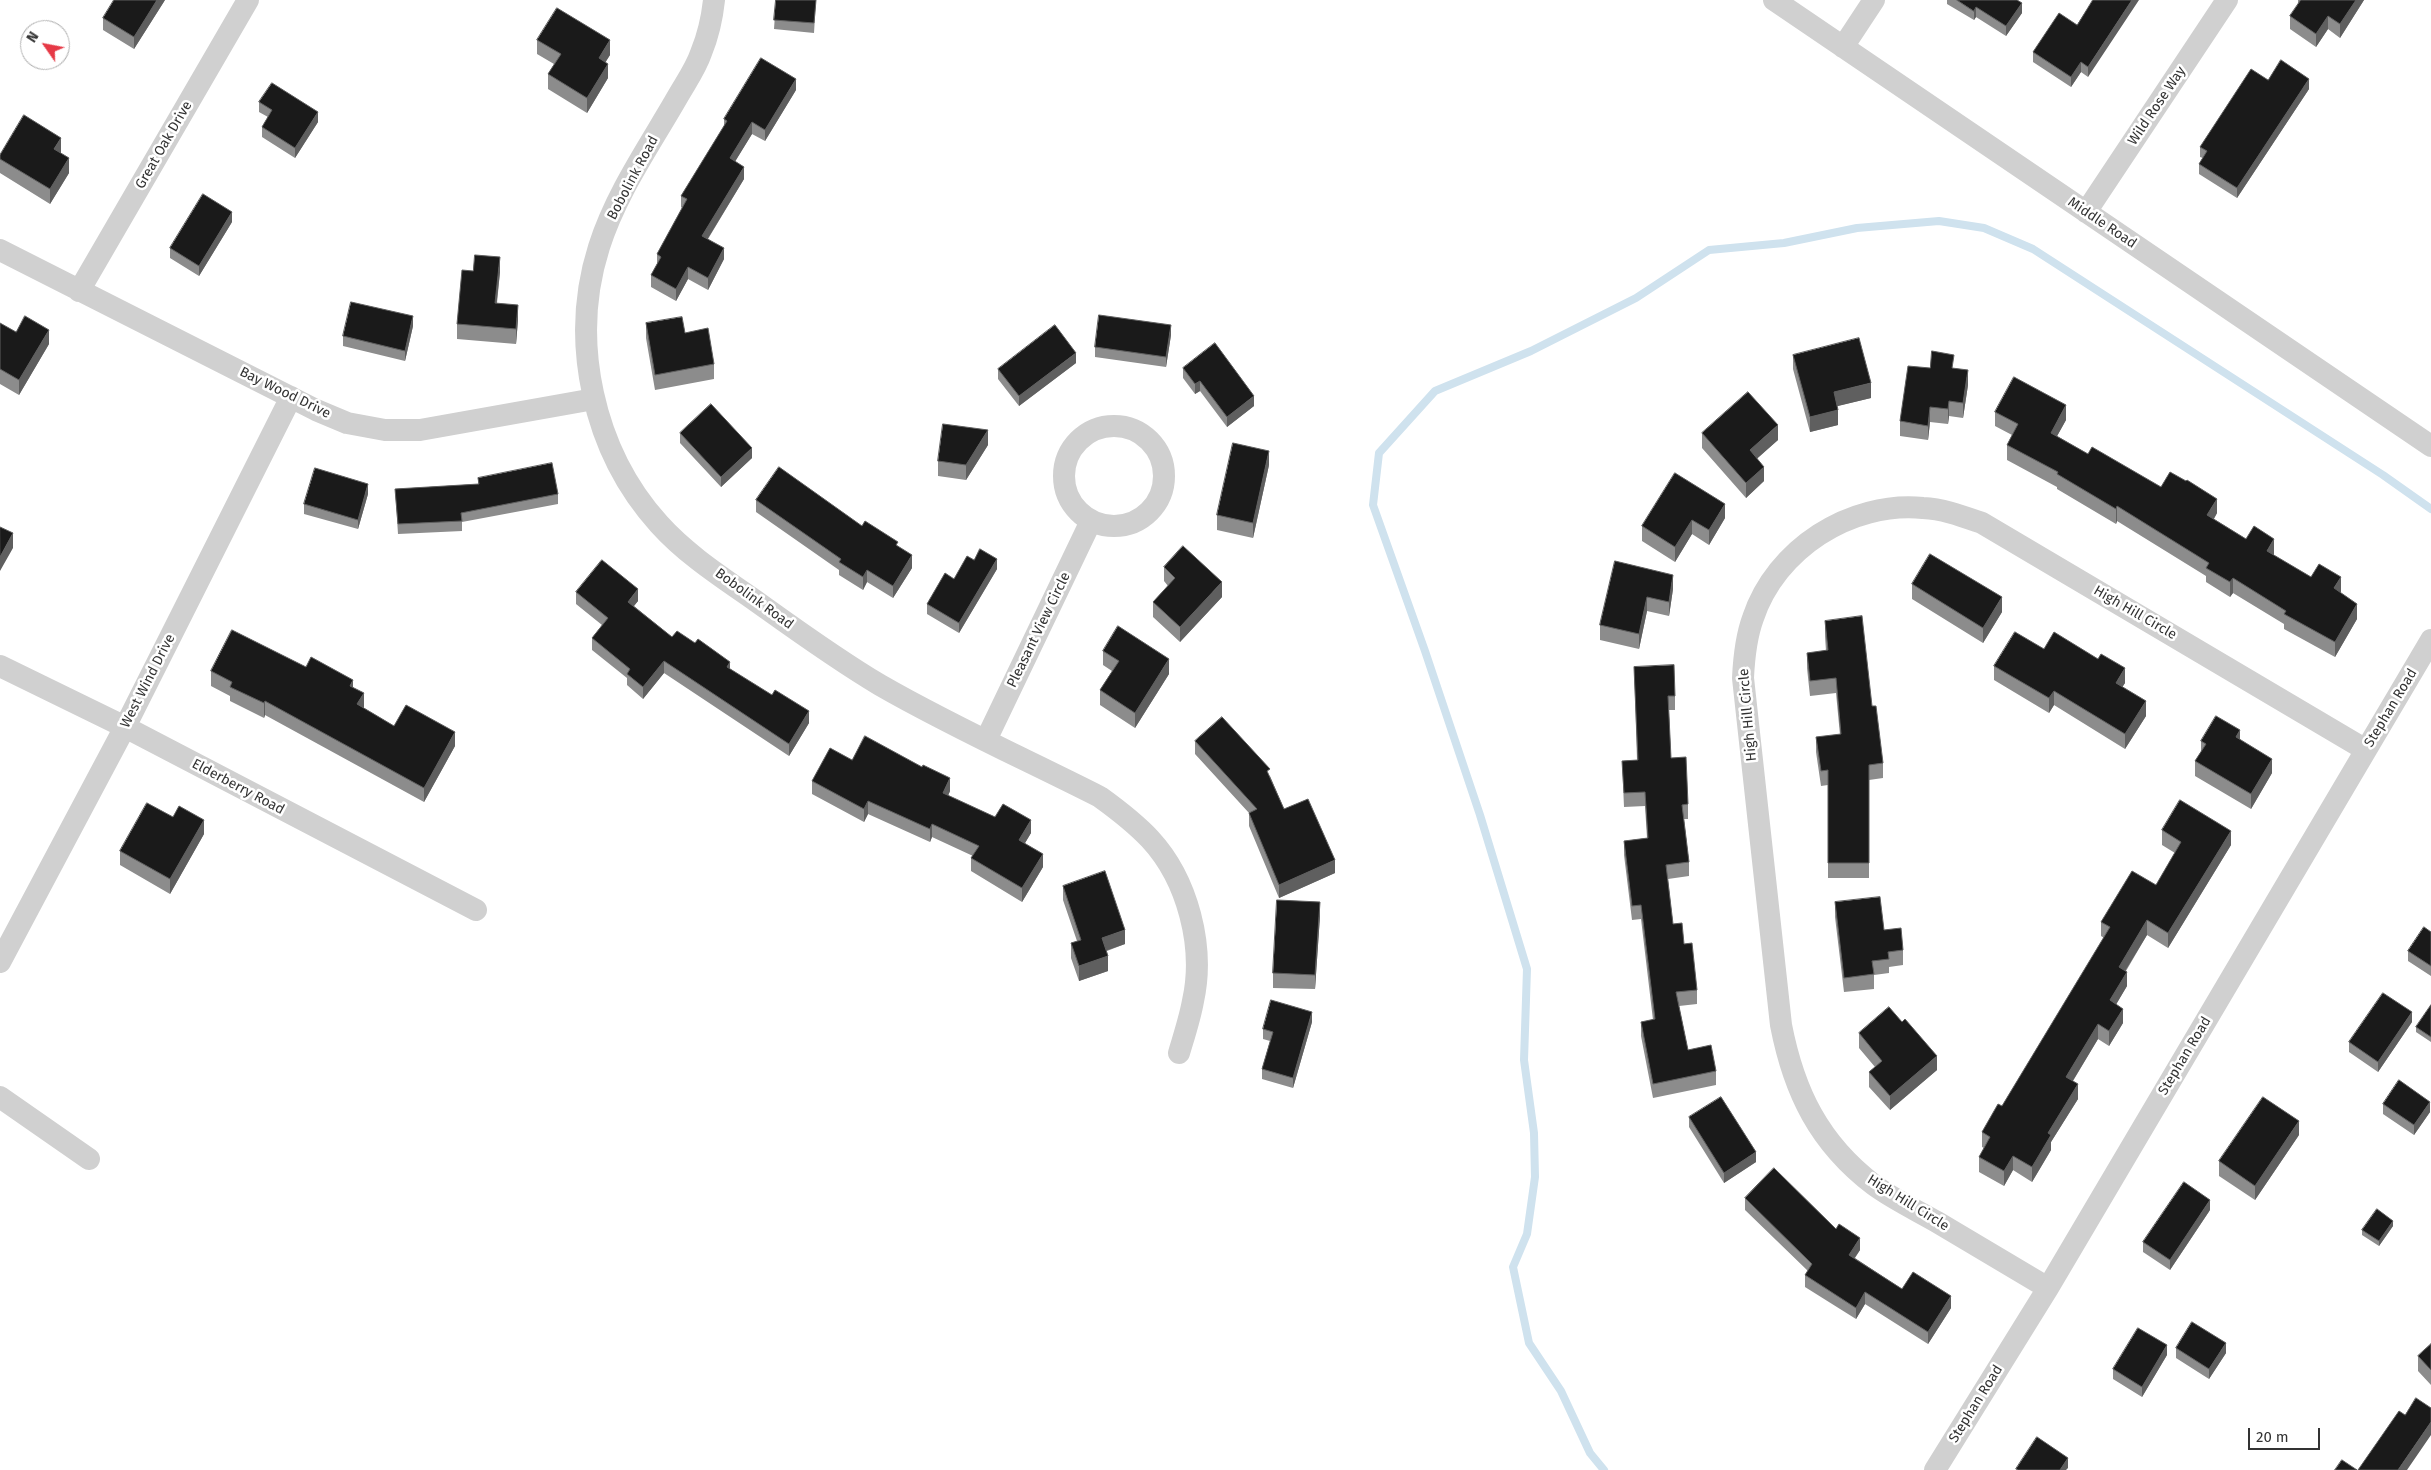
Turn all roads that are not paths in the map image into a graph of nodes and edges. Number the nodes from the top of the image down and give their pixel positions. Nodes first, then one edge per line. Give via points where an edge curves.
1 (248, 0) edge
2 (714, 0) edge
3 (1774, 0) edge
4 (1874, 0) edge
5 (2227, 0) edge
6 (1843, 47) junction
7 (2086, 212) junction
8 (0, 250) edge
9 (79, 291) junction
10 (291, 397) junction
11 (594, 399) junction
12 (2431, 446) edge
13 (1091, 521) junction
14 (2431, 640) edge
15 (0, 666) edge
16 (125, 728) junction
17 (986, 740) junction
18 (2366, 750) junction
19 (476, 910) dead end
20 (0, 962) edge
21 (1179, 1053) dead end
22 (0, 1097) edge
23 (89, 1159) dead end
24 (2048, 1288) junction
25 (1935, 1470) edge

1 - 9 street, Great Oak Drive
2 - 11 street, Bobolink Road via 710,27 700,57 614,208 599,247 590,281 586,322 587,364
3 - 6 street, Middle Road
4 - 6 street
5 - 7 street, Wild Rose Way
6 - 7 street, Middle Road
7 - 12 street, Middle Road
8 - 9 street, Bay Wood Drive
9 - 10 street, Bay Wood Drive
10 - 11 street, Bay Wood Drive via 347,423 385,430 420,430
10 - 16 street, West Wind Drive
11 - 17 street, Bobolink Road via 610,449 630,486 658,523 688,552 818,646 882,686
13 - 13 street via 1124,526 1153,508 1161,493 1162,460 1140,433 1126,427 1102,428 1080,439 1070,451 1064,467 1066,491 1078,512
13 - 17 street, Pleasant View Circle
14 - 18 street, Stephan Road
15 - 16 street, Elderberry Road
16 - 19 street, Elderberry Road
16 - 20 street, West Wind Drive
17 - 21 street, Bobolink Road via 1100,797 1128,817 1152,841 1171,869 1184,896 1193,928 1197,962 1194,1000
18 - 24 street, Stephan Road
18 - 24 street, High Hill Circle via 1982,523 1952,512 1922,507 1891,508 1832,526 1806,543 1766,589 1753,617 1745,647 1743,678 1781,1025 1788,1060 1802,1098 1840,1153 1876,1186
22 - 23 street
24 - 25 street, Stephan Road

